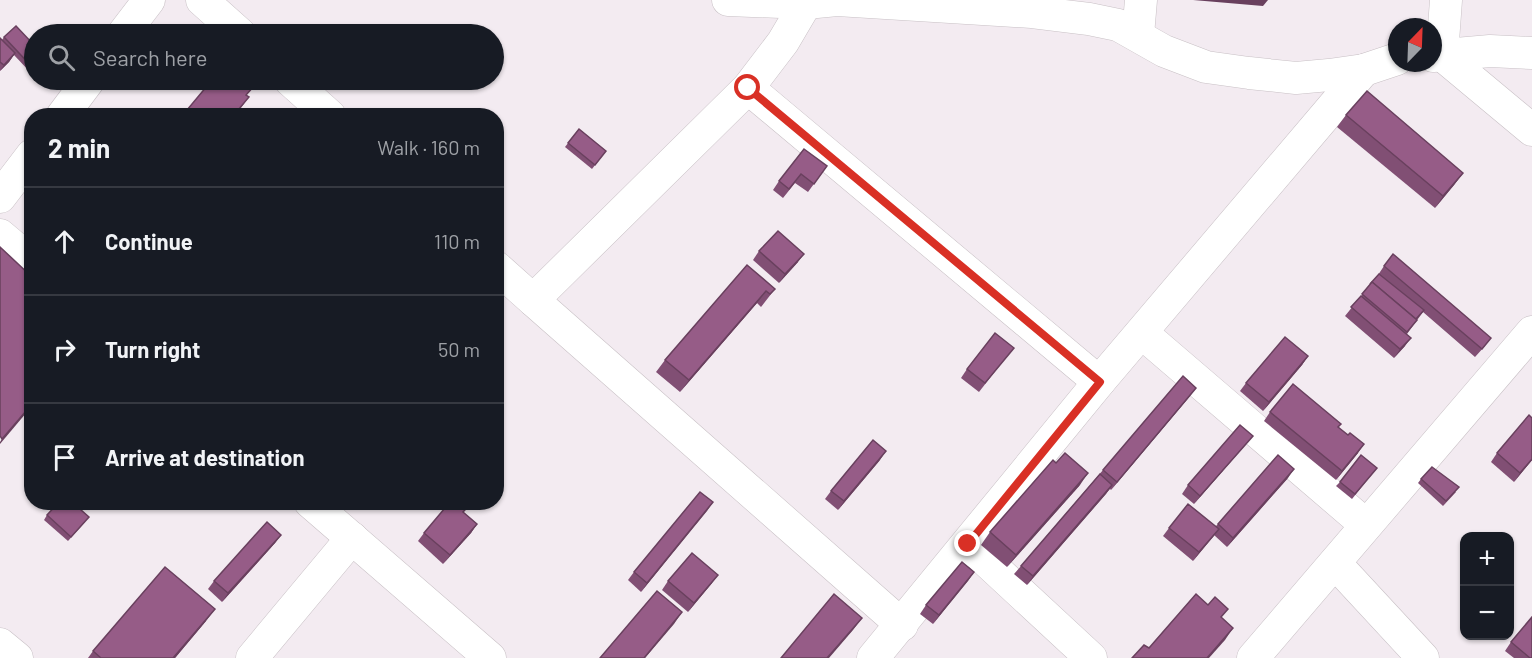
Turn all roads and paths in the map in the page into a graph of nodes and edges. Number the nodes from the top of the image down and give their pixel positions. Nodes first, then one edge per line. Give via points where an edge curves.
1 (149, 0) edge
2 (202, 0) edge
3 (728, 0) edge
4 (837, 0) edge
5 (1141, 0) edge
6 (1446, 0) edge
7 (806, 3) junction
8 (131, 24) edge
9 (229, 24) edge
10 (1442, 28) edge
11 (1138, 35) junction
12 (1532, 53) edge
13 (1442, 56) edge
14 (1442, 59) edge
15 (1388, 62) edge
16 (1364, 70) junction
17 (748, 88) junction
18 (82, 90) edge
19 (301, 90) edge
20 (68, 108) edge
21 (321, 108) edge
22 (1532, 130) edge
23 (24, 165) edge
24 (0, 196) edge
25 (0, 235) edge
26 (24, 255) edge
27 (504, 274) edge
28 (533, 300) junction
29 (1142, 333) junction
30 (1529, 341) edge
31 (1100, 382) junction
32 (319, 510) edge
33 (1366, 525) junction
34 (352, 538) junction
35 (968, 544) junction
36 (1335, 563) junction
37 (902, 625) junction
38 (0, 644) edge
39 (17, 658) edge
40 (252, 658) edge
41 (490, 658) edge
42 (873, 658) edge
43 (1091, 658) edge
44 (1253, 658) edge
45 (1423, 658) edge

1 - 8 street
2 - 9 street
3 - 7 street
4 - 7 street
4 - 11 street via 1032,12 1118,25
5 - 11 street
6 - 10 street
7 - 17 street
11 - 16 street via 1164,51 1206,67 1296,78
12 - 13 street via 1490,51
14 - 22 street
15 - 16 street
16 - 29 street
17 - 28 street
17 - 31 street
18 - 20 street
19 - 21 street
23 - 24 street
25 - 26 street
27 - 28 street
28 - 37 street
29 - 31 street
29 - 33 street
30 - 33 street
31 - 35 street
32 - 34 street
33 - 36 street
34 - 40 street
34 - 41 street
35 - 37 street
35 - 43 street
36 - 44 street
36 - 45 street
37 - 42 street
38 - 39 street

